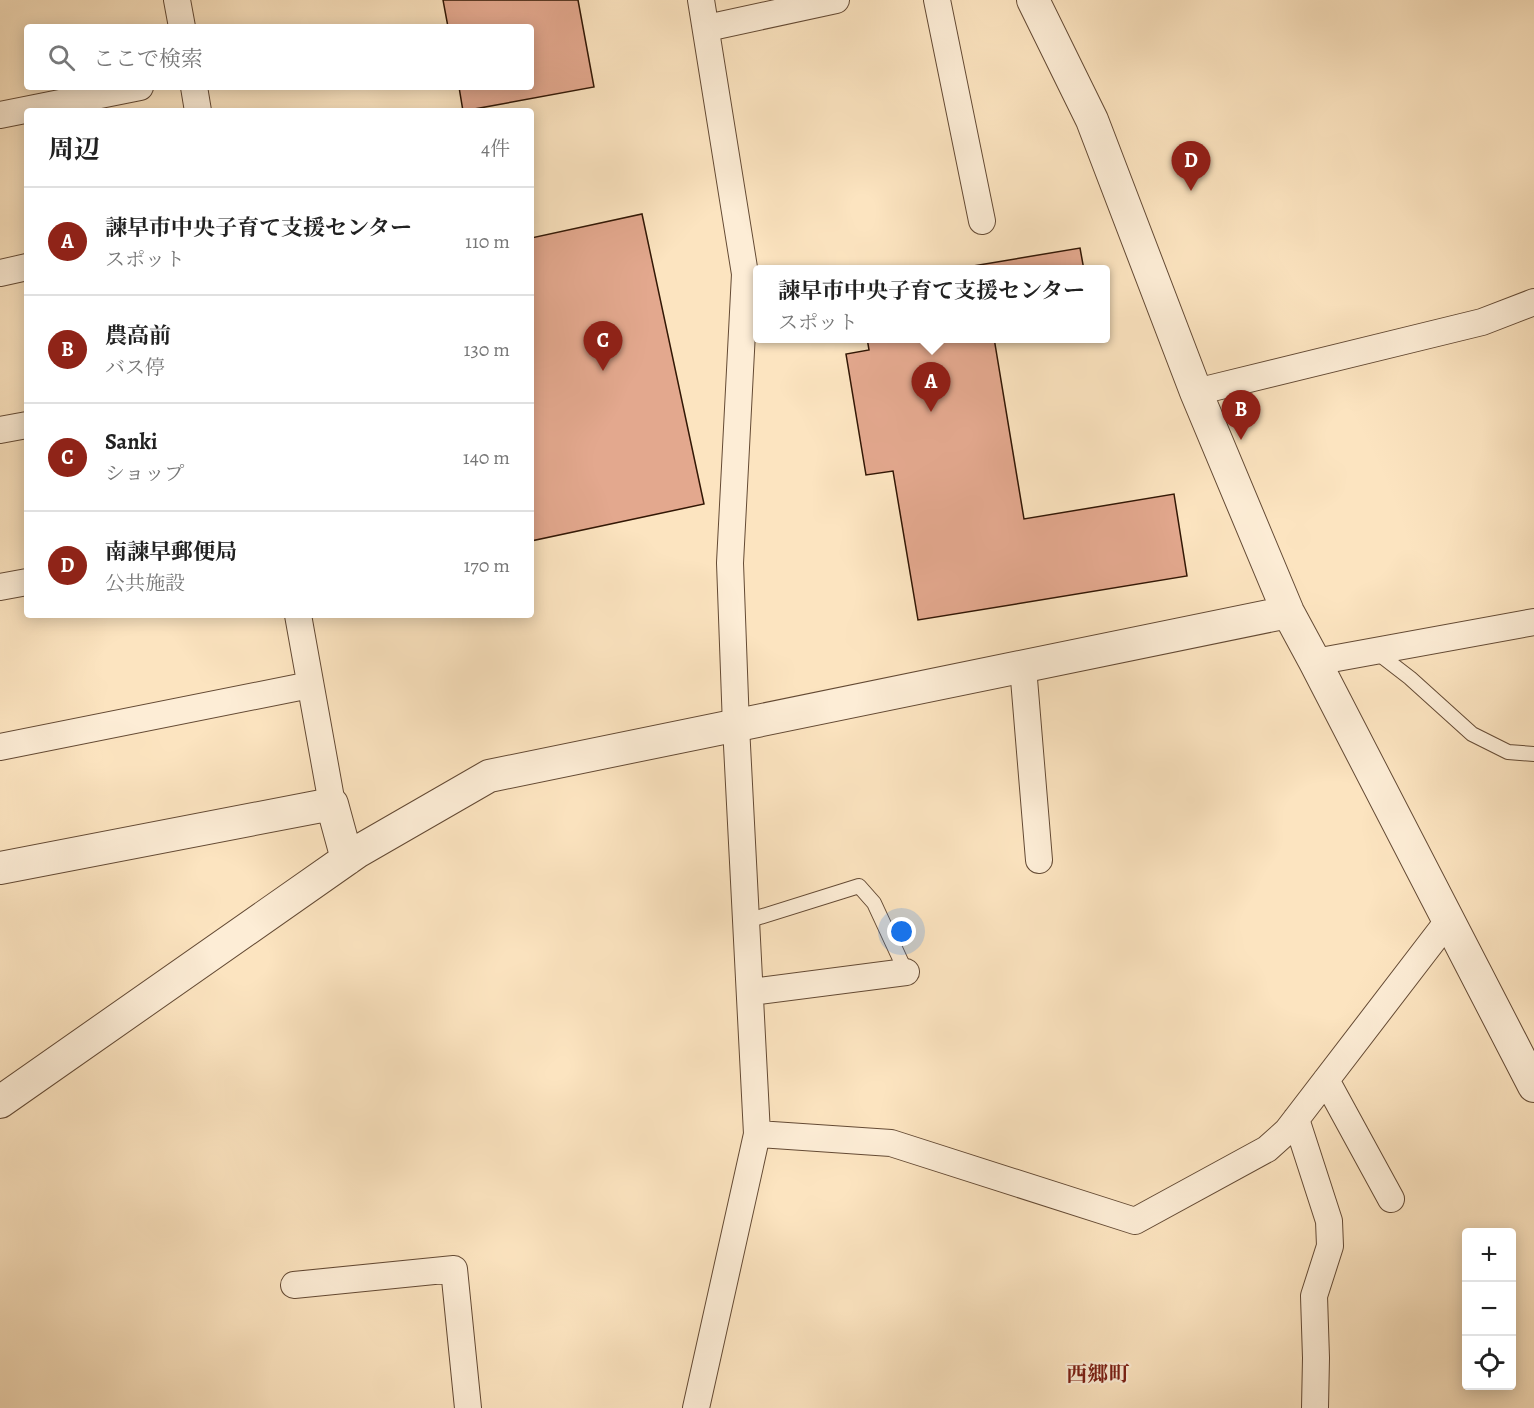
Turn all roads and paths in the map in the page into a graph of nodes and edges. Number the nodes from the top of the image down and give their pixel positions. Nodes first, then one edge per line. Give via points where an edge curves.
1 (177, 0) edge
2 (701, 0) edge
3 (836, 0) edge
4 (937, 0) edge
5 (1033, 0) edge
6 (181, 24) edge
7 (707, 28) junction
8 (133, 90) edge
9 (194, 90) edge
10 (101, 103) edge
11 (59, 108) edge
12 (198, 108) edge
13 (24, 112) edge
14 (0, 115) edge
15 (982, 221) dead end
16 (24, 268) edge
17 (0, 273) edge
18 (1534, 302) edge
19 (1196, 392) junction
20 (24, 426) edge
21 (0, 430) edge
22 (24, 583) edge
23 (0, 587) edge
24 (1288, 612) junction
25 (298, 618) edge
26 (1534, 622) edge
27 (1375, 651) junction
28 (1316, 662) junction
29 (1023, 667) junction
30 (310, 685) junction
31 (736, 726) junction
32 (0, 747) edge
33 (1534, 754) edge
34 (332, 804) junction
35 (347, 859) junction
36 (1039, 860) dead end
37 (0, 868) edge
38 (747, 921) junction
39 (1448, 921) junction
40 (906, 972) joint
41 (751, 992) junction
42 (1326, 1080) junction
43 (1534, 1086) edge
44 (0, 1102) edge
45 (1296, 1119) junction
46 (757, 1134) junction
47 (1391, 1200) dead end
48 (294, 1285) dead end
49 (468, 1408) edge
50 (696, 1408) edge
51 (1315, 1408) edge

1 - 6 street
2 - 7 street
3 - 7 street
4 - 15 street
5 - 19 street via 1092,120
7 - 31 street via 745,274 730,563
8 - 10 street
9 - 12 street
10 - 11 street
13 - 14 street
16 - 17 street
18 - 19 street via 1482,322
19 - 24 street
20 - 21 street
22 - 23 street
24 - 28 street
24 - 29 street
25 - 30 street
26 - 27 street
27 - 28 street
27 - 33 lane via 1472,734 1508,752
28 - 39 street
29 - 31 street
29 - 36 street
30 - 32 street
30 - 34 street
31 - 35 street via 489,776
31 - 38 street
34 - 35 street
34 - 37 street
35 - 44 street
38 - 40 lane via 859,886 873,903
38 - 41 street
39 - 42 street
39 - 43 street
40 - 41 street
41 - 46 street
42 - 45 street
42 - 47 street
45 - 46 street via 1267,1149 1135,1221 891,1143
45 - 51 street via 1329,1221 1330,1246 1314,1296
46 - 50 street
48 - 49 street via 454,1269

